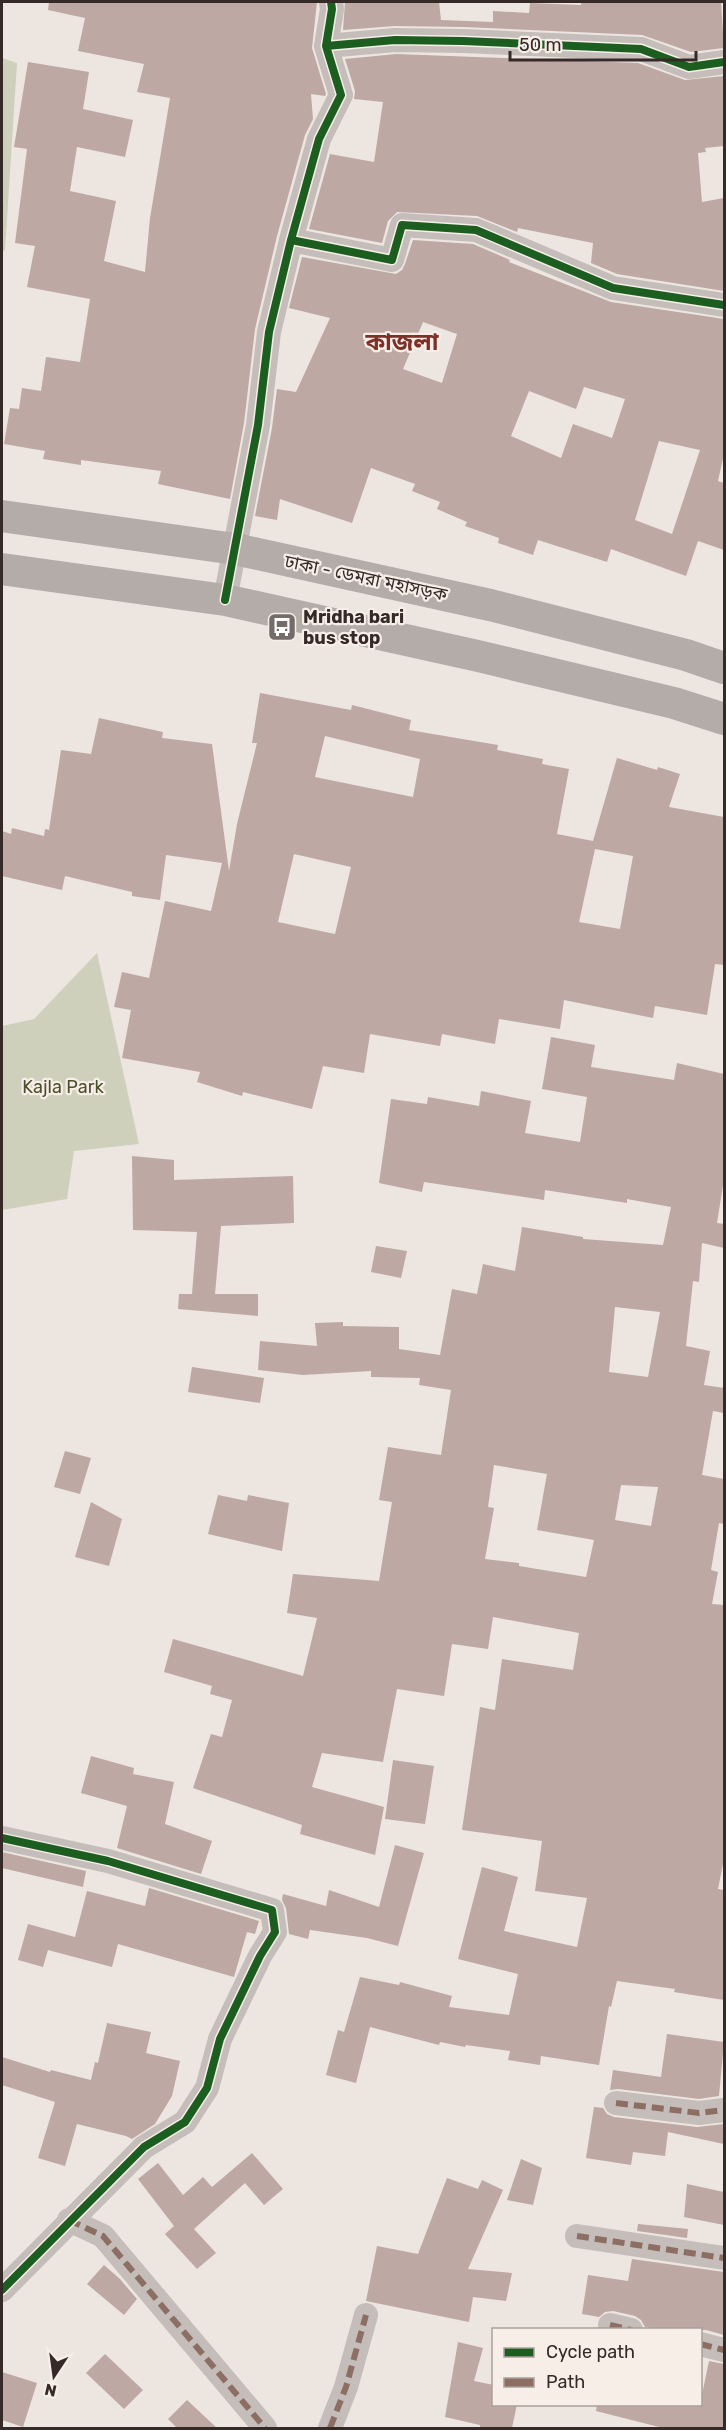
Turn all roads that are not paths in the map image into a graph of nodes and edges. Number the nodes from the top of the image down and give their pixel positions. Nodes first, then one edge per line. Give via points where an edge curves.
1 (331, 2) edge
2 (326, 46) junction
3 (724, 62) edge
4 (291, 240) junction
5 (724, 305) edge
6 (2, 516) edge
7 (250, 552) junction
8 (2, 570) edge
9 (225, 600) junction
10 (257, 607) junction
11 (686, 655) junction
12 (724, 668) edge
13 (674, 703) junction
14 (724, 719) edge
15 (2, 1838) edge
16 (616, 2103) dead end
17 (724, 2110) edge
18 (69, 2220) junction
19 (577, 2236) dead end
20 (724, 2258) edge
21 (2, 2290) edge
22 (366, 2315) dead end
23 (702, 2344) edge
24 (724, 2350) edge
25 (265, 2428) edge
26 (330, 2428) edge

1 - 2 street
2 - 3 street via 395,40 475,41 641,49 689,67
2 - 4 street via 341,95 319,139
4 - 5 street via 392,260 402,225 476,231 614,288
4 - 7 street via 269,332
6 - 7 main road, ঢাকা - ডেমরা মহাসড়ক
7 - 9 street
7 - 10 main road
7 - 11 main road, ঢাকা - ডেমরা মহাসড়ক via 490,605
8 - 9 main road
9 - 10 main road
10 - 13 main road
11 - 12 main road, ঢাকা - ডেমরা মহাসড়ক
11 - 13 main road
13 - 14 main road
15 - 18 street via 108,1860 272,1910 275,1932 220,2039 207,2088 191,2113 185,2122 144,2147
16 - 17 street via 699,2113
18 - 21 street
18 - 25 street via 103,2236
19 - 20 street
22 - 26 street
23 - 24 street

